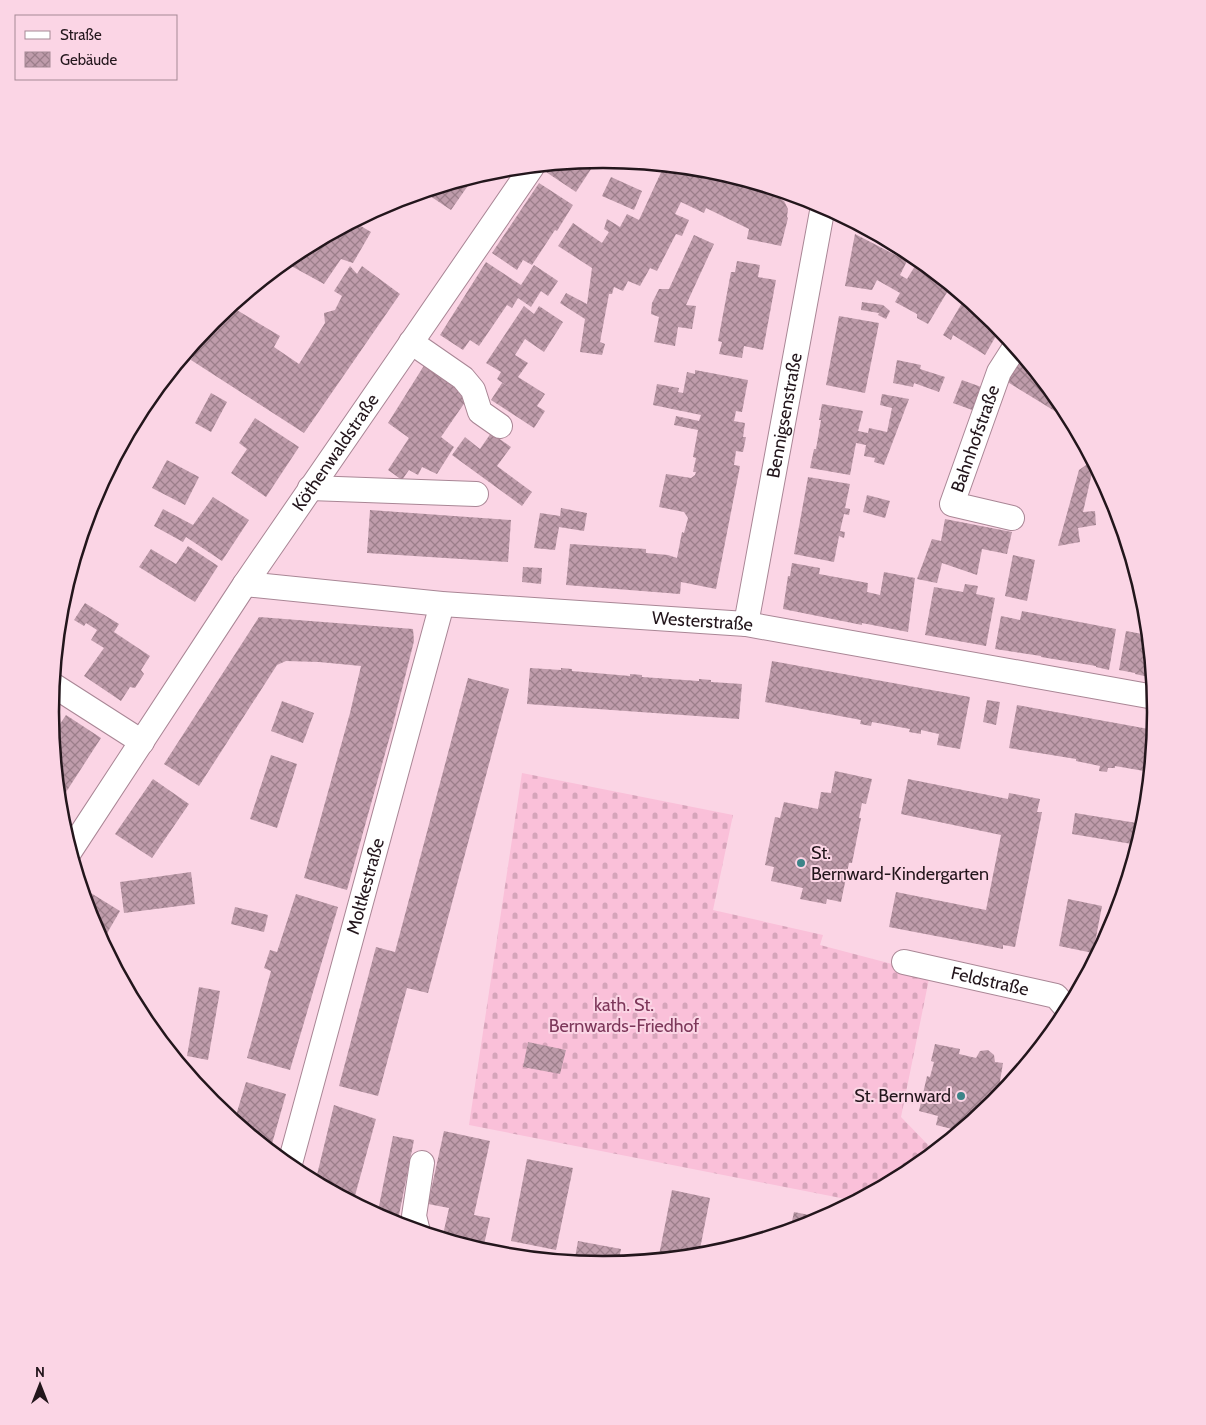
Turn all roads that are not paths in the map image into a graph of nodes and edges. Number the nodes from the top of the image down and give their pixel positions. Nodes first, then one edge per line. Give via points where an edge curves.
1 (527, 174) edge
2 (821, 214) edge
3 (411, 342) junction
4 (1011, 353) edge
5 (500, 426) dead end
6 (310, 488) junction
7 (476, 494) dead end
8 (1012, 518) dead end
9 (245, 584) junction
10 (442, 604) junction
11 (746, 624) junction
12 (60, 689) edge
13 (1147, 696) edge
14 (142, 742) junction
15 (75, 844) edge
16 (904, 962) dead end
17 (1063, 1004) edge
18 (291, 1158) edge
19 (422, 1163) dead end
20 (416, 1223) edge

1 - 3 street, Köthenwaldstraße
2 - 11 street, Bennigsenstraße
3 - 5 street via 463,378 473,390 480,412
3 - 6 street, Köthenwaldstraße
4 - 8 street, Bahnhofstraße via 999,372 952,504
6 - 7 street
6 - 9 street, Köthenwaldstraße
9 - 10 street, Westerstraße
9 - 14 street, Köthenwaldstraße
10 - 11 street, Westerstraße
10 - 18 street, Moltkestraße
11 - 13 street, Westerstraße
12 - 14 street
14 - 15 street, Köthenwaldstraße
16 - 17 street, Feldstraße via 1056,996
19 - 20 street via 414,1216

